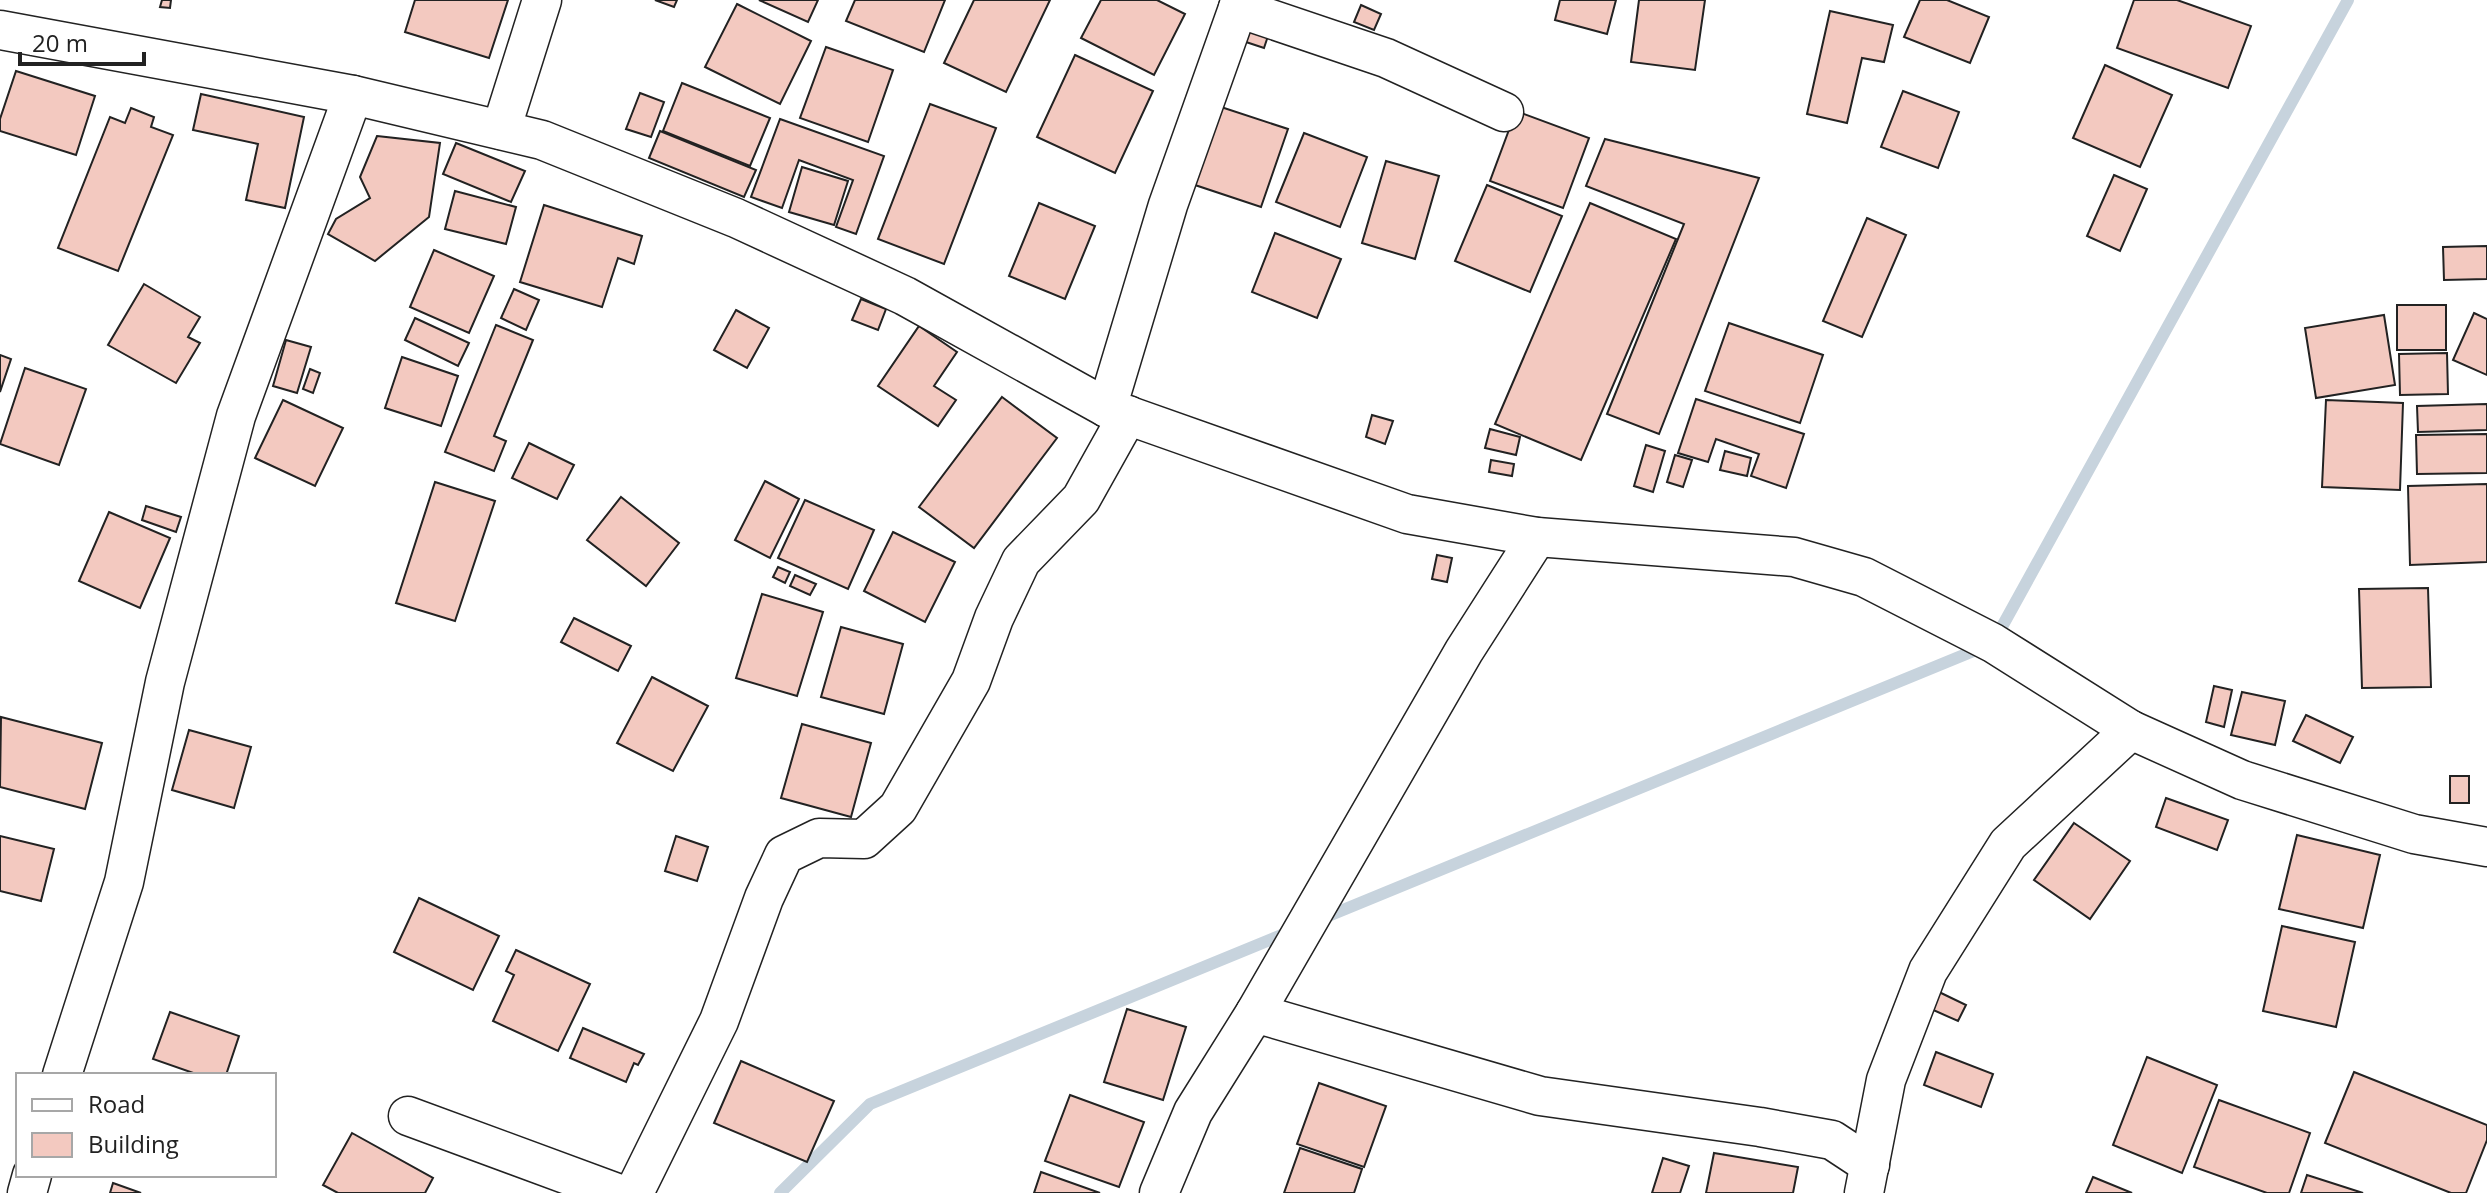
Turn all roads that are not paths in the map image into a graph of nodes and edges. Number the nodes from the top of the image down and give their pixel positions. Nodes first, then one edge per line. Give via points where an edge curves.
1 (542, 0) edge
2 (1243, 2) edge
3 (0, 30) edge
4 (353, 95) junction
5 (1504, 112) dead end
6 (501, 130) junction
7 (1118, 411) junction
8 (1537, 537) junction
9 (2131, 730) junction
10 (2487, 847) edge
11 (1255, 1013) junction
12 (63, 1073) edge
13 (408, 1116) dead end
14 (1867, 1179) edge
15 (617, 1193) edge
16 (634, 1193) edge
17 (1159, 1193) edge

1 - 6 street
2 - 5 street
2 - 7 street via 1168,205
3 - 4 street
4 - 6 street
4 - 12 street via 236,416 165,682 124,882
6 - 7 street via 542,140 750,224 905,296
7 - 8 street via 1407,514
7 - 16 street via 1081,499 1021,561 971,681 898,808 864,839 819,838 784,855 719,1021
8 - 9 street via 1794,557 1864,577 1993,643
8 - 11 street via 1464,651
9 - 10 street via 2242,780 2414,834
9 - 14 street via 2008,844 1928,971 1886,1080
11 - 14 street via 1540,1096 1832,1140
11 - 17 street via 1193,1112
13 - 15 street

